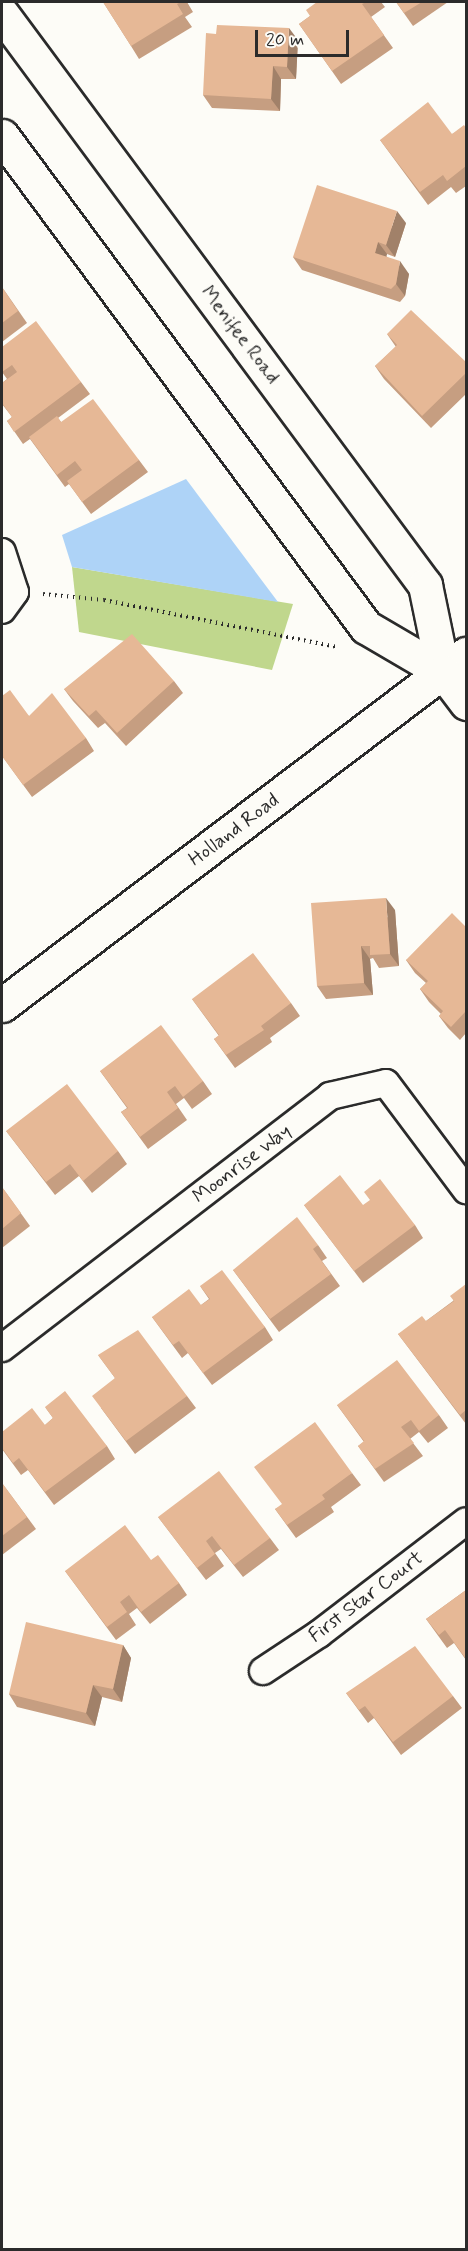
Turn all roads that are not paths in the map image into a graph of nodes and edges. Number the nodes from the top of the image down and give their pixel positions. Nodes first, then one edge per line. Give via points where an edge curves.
1 (2, 14) edge
2 (2, 136) edge
3 (2, 552) edge
4 (8, 601) edge
5 (455, 663) edge
6 (466, 703) edge
7 (2, 1005) edge
8 (466, 1190) edge
9 (2, 1348) edge
10 (466, 1521) edge
11 (263, 1671) dead end

1 - 5 main road, Menifee Road via 425,585
2 - 5 main road, Menifee Road via 366,627
3 - 4 street
5 - 6 main road, Menifee Road
5 - 7 main road, Holland Road
8 - 9 street, Moonrise Way via 386,1083 330,1096
10 - 11 street, First Star Court via 319,1634

